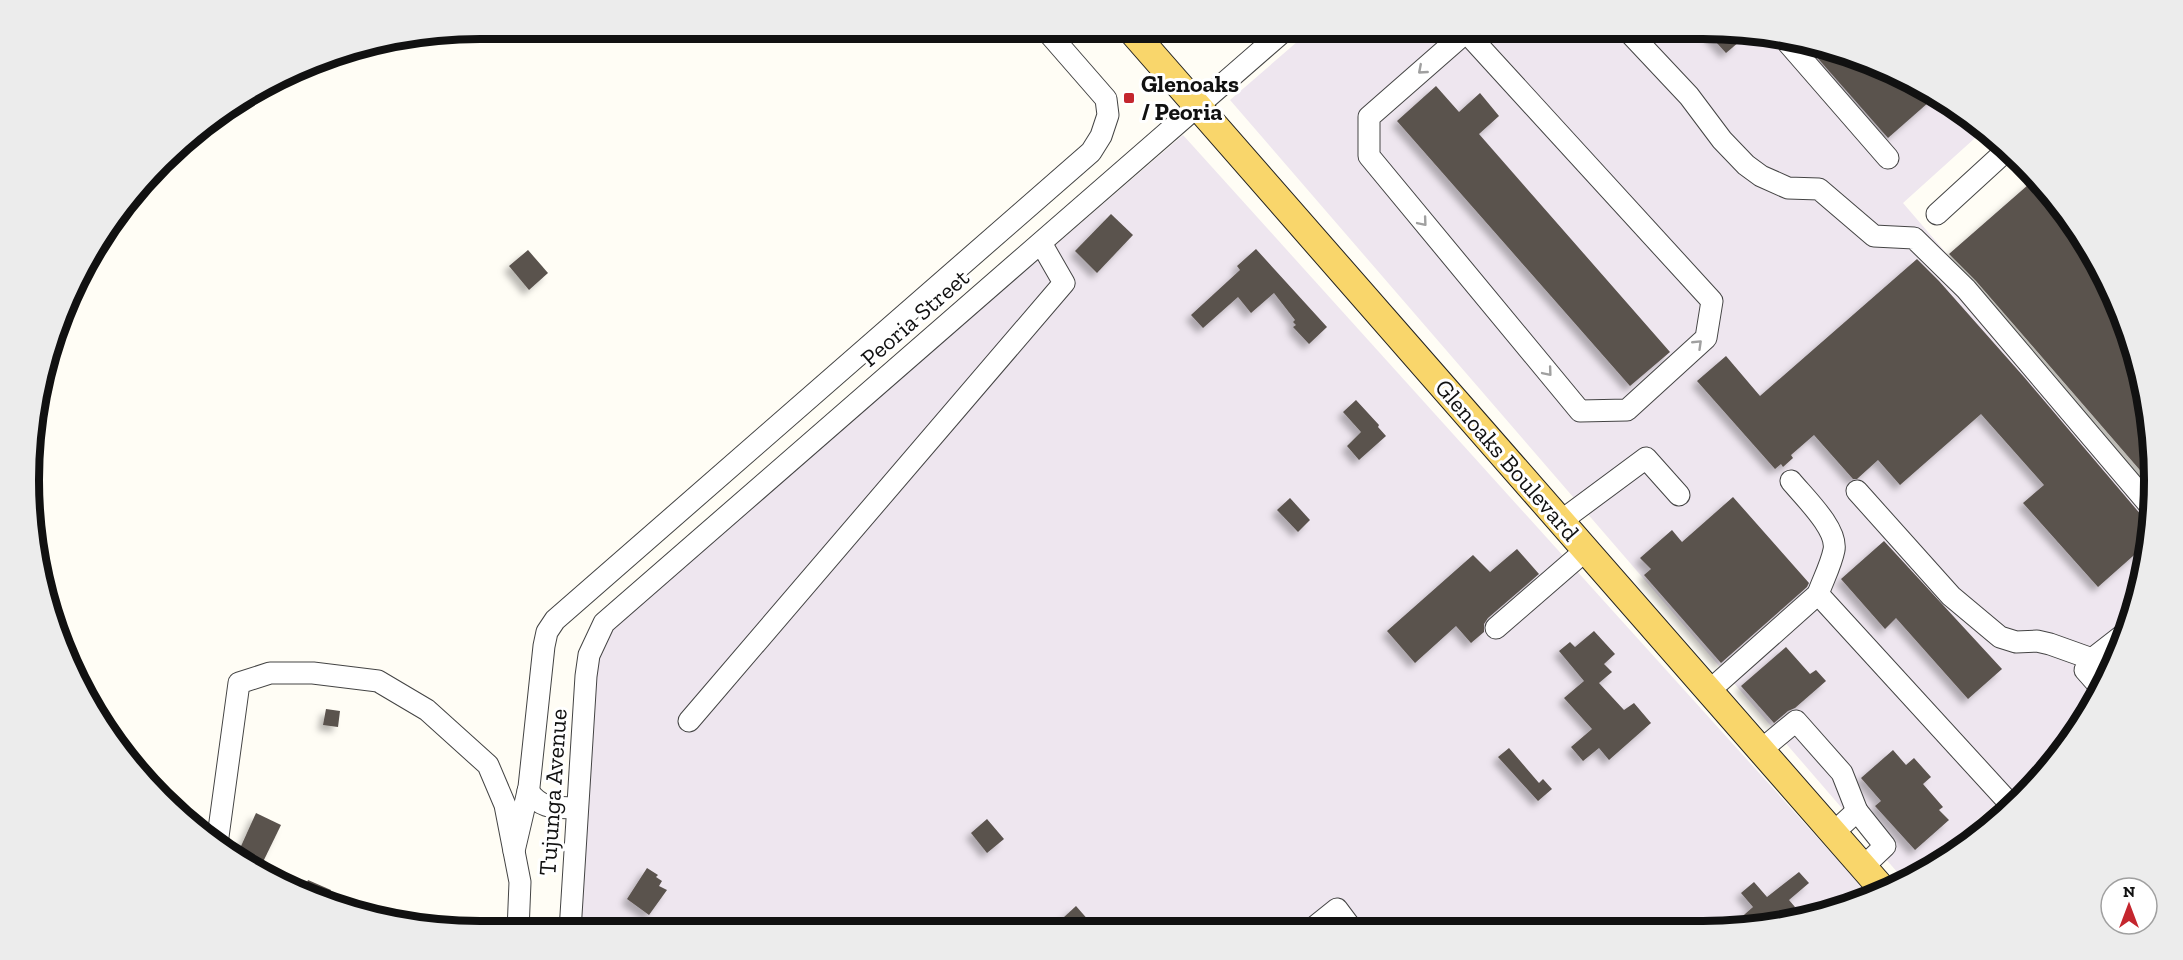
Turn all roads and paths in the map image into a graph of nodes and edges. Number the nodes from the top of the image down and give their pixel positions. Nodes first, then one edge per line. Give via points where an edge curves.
1 (1054, 39) edge
2 (1140, 39) edge
3 (1274, 39) edge
4 (1455, 39) edge
5 (1473, 39) edge
6 (1636, 39) edge
7 (1792, 48) edge
8 (1198, 106) junction
9 (2001, 155) edge
10 (1888, 158) dead end
11 (1937, 214) dead end
12 (1041, 243) junction
13 (1791, 481) dead end
14 (1857, 491) dead end
15 (1679, 495) dead end
16 (2143, 498) edge
17 (1561, 521) junction
18 (1586, 550) junction
19 (1818, 594) junction
20 (1496, 628) dead end
21 (2110, 650) edge
22 (589, 655) joint
23 (2089, 665) junction
24 (2096, 680) edge
25 (1709, 691) junction
26 (689, 722) dead end
27 (1761, 750) junction
28 (528, 791) junction
29 (2007, 800) edge
30 (577, 808) junction
31 (1857, 811) junction
32 (1833, 833) junction
33 (218, 835) edge
34 (514, 851) junction
35 (1863, 867) junction
36 (1878, 884) edge
37 (518, 921) edge
38 (571, 921) edge
39 (1322, 921) edge
40 (1346, 921) edge

1 - 28 street via 1106,99 1108,116 1090,152 555,620 544,646
2 - 8 main road, Glenoaks Boulevard
3 - 8 street, Peoria Street
4 -> 5 street via 1369,117 1369,156 1580,411 1627,410 1706,338 1712,301
6 - 16 street via 1689,96 1722,140 1761,176 1788,188 1819,189 1874,236 1914,238 1966,289
7 - 10 street
8 - 12 street, Peoria Street
8 - 17 main road, Glenoaks Boulevard
9 - 11 street
12 - 22 street, Peoria Street via 604,623
12 - 26 street via 1064,283
13 - 19 street via 1831,531 1834,548
14 - 23 street via 1951,596 2000,637 2050,644
15 - 17 street via 1646,458
17 - 18 main road, Glenoaks Boulevard
18 - 20 street
18 - 25 main road, Glenoaks Boulevard
19 - 25 street
19 - 29 street
21 - 23 street
22 - 30 street, Tujunga Avenue
23 - 24 street
25 - 27 main road, Glenoaks Boulevard
27 - 31 street via 1796,722 1842,773
27 - 32 main road, Glenoaks Boulevard
28 - 30 street via 536,802 550,807
28 - 34 street
30 - 38 street, Tujunga Avenue
31 - 32 street
31 - 35 street via 1885,846
32 - 35 main road, Glenoaks Boulevard
33 - 34 street via 239,683 270,673 313,673 378,681 427,710 488,765 504,805
34 - 37 street via 520,882
35 - 36 main road, Glenoaks Boulevard
39 - 40 street via 1337,909

